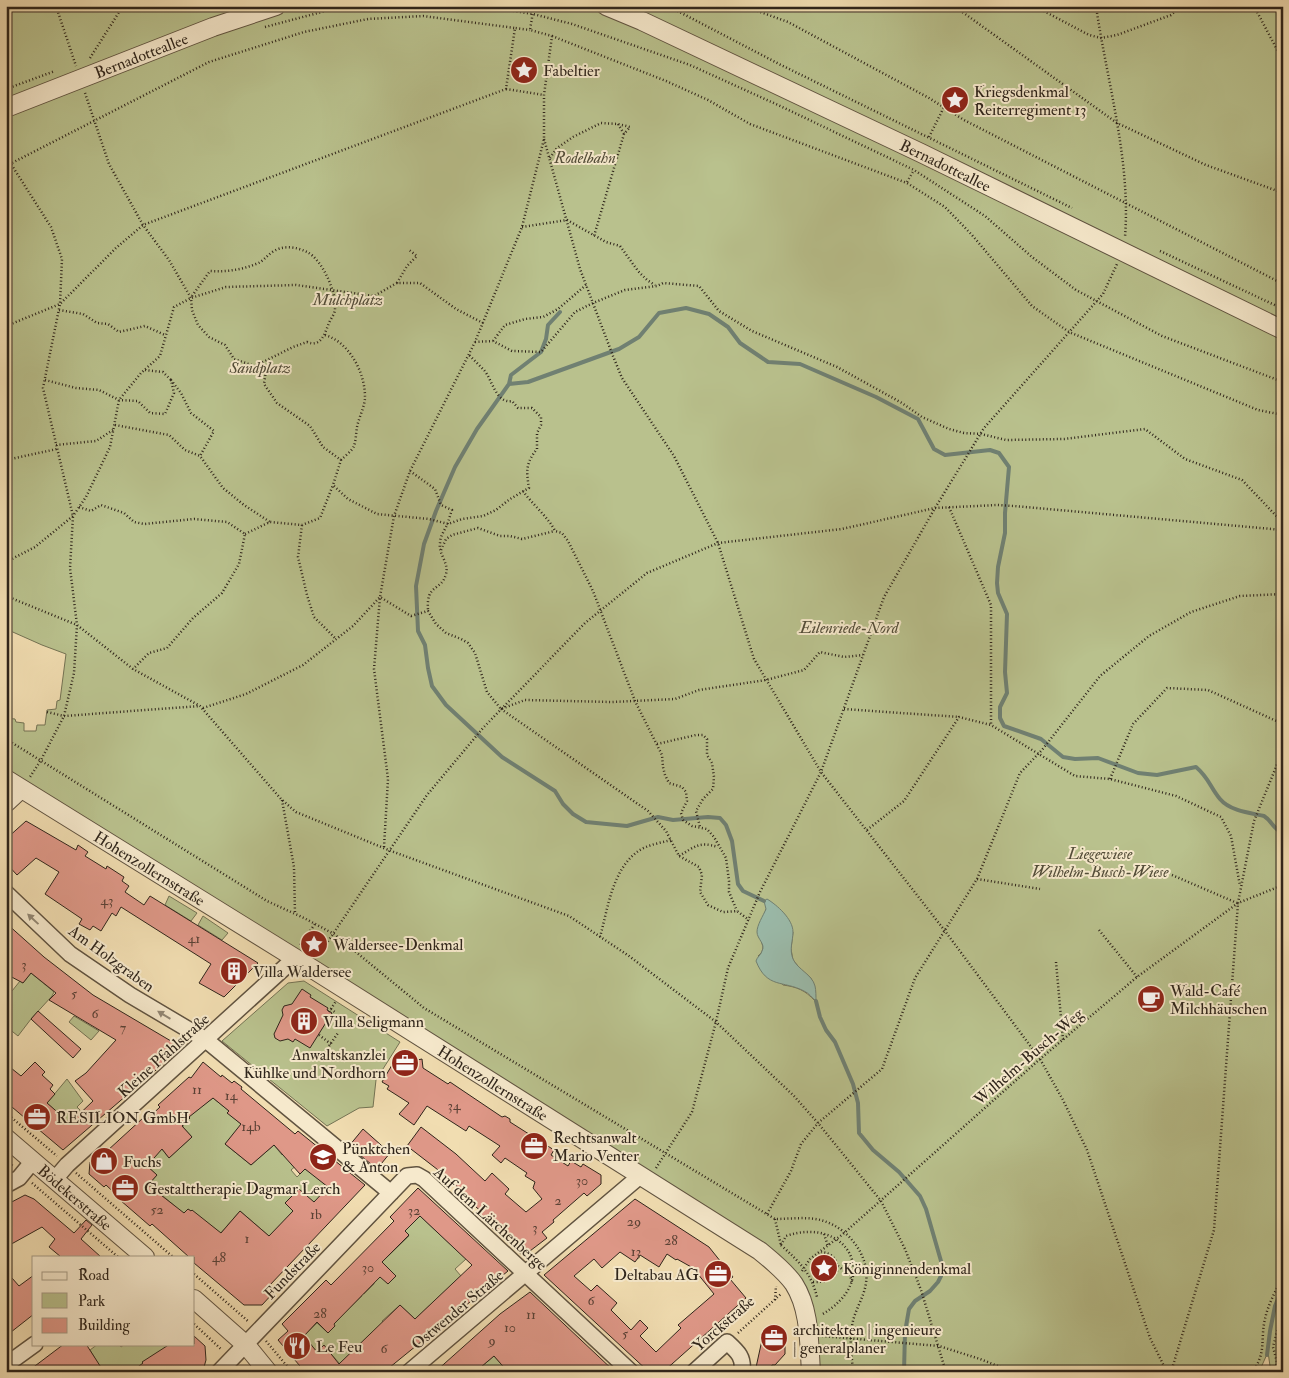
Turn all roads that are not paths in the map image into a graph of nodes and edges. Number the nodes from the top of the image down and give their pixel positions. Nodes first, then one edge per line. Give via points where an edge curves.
1 (276, 6) edge
2 (606, 6) edge
3 (6, 108) edge
4 (1283, 330) edge
5 (6, 779) edge
6 (21, 789) junction
7 (6, 803) edge
8 (6, 893) edge
9 (294, 958) junction
10 (206, 1040) junction
11 (6, 1138) edge
12 (34, 1161) junction
13 (644, 1178) junction
14 (55, 1179) junction
15 (6, 1185) edge
16 (391, 1193) junction
17 (144, 1256) edge
18 (526, 1274) junction
19 (195, 1300) edge
20 (246, 1345) junction
21 (32, 1346) edge
22 (6, 1365) edge
23 (218, 1372) edge
24 (268, 1372) edge
25 (409, 1372) edge
26 (632, 1372) edge
27 (694, 1372) edge
28 (742, 1372) edge
29 (811, 1372) edge

1 - 3 street, Bernadotteallee via 78,71
2 - 4 street, Bernadotteallee via 1124,244
5 - 6 street, Hohenzollernstraße
6 - 7 street
6 - 9 street, Hohenzollernstraße
10 -> 8 street, Am Holzgraben via 130,995 70,954
9 - 10 street, Kleine Pfahlstraße
9 - 13 street, Hohenzollernstraße
10 - 14 street, Kleine Pfahlstraße
10 - 16 street
11 - 12 street, Bödekerstraße
12 - 14 street, Bödekerstraße
12 - 15 street via 22,1175
13 - 18 street, Ostwender Straße
13 - 29 street, Hohenzollernstraße via 760,1251 779,1267 796,1287 803,1305
14 - 17 street, Bödekerstraße
16 - 18 street, Auf dem Lärchenberge via 407,1176 417,1175 424,1179
16 - 20 street, Fundstraße
18 - 25 street, Ostwender Straße
18 - 26 street, Auf dem Lärchenberge
19 - 20 street
20 - 23 street, Fundstraße
20 - 24 street
21 - 22 street
27 - 28 street, Yorckstraße via 727,1342 738,1352 743,1362

